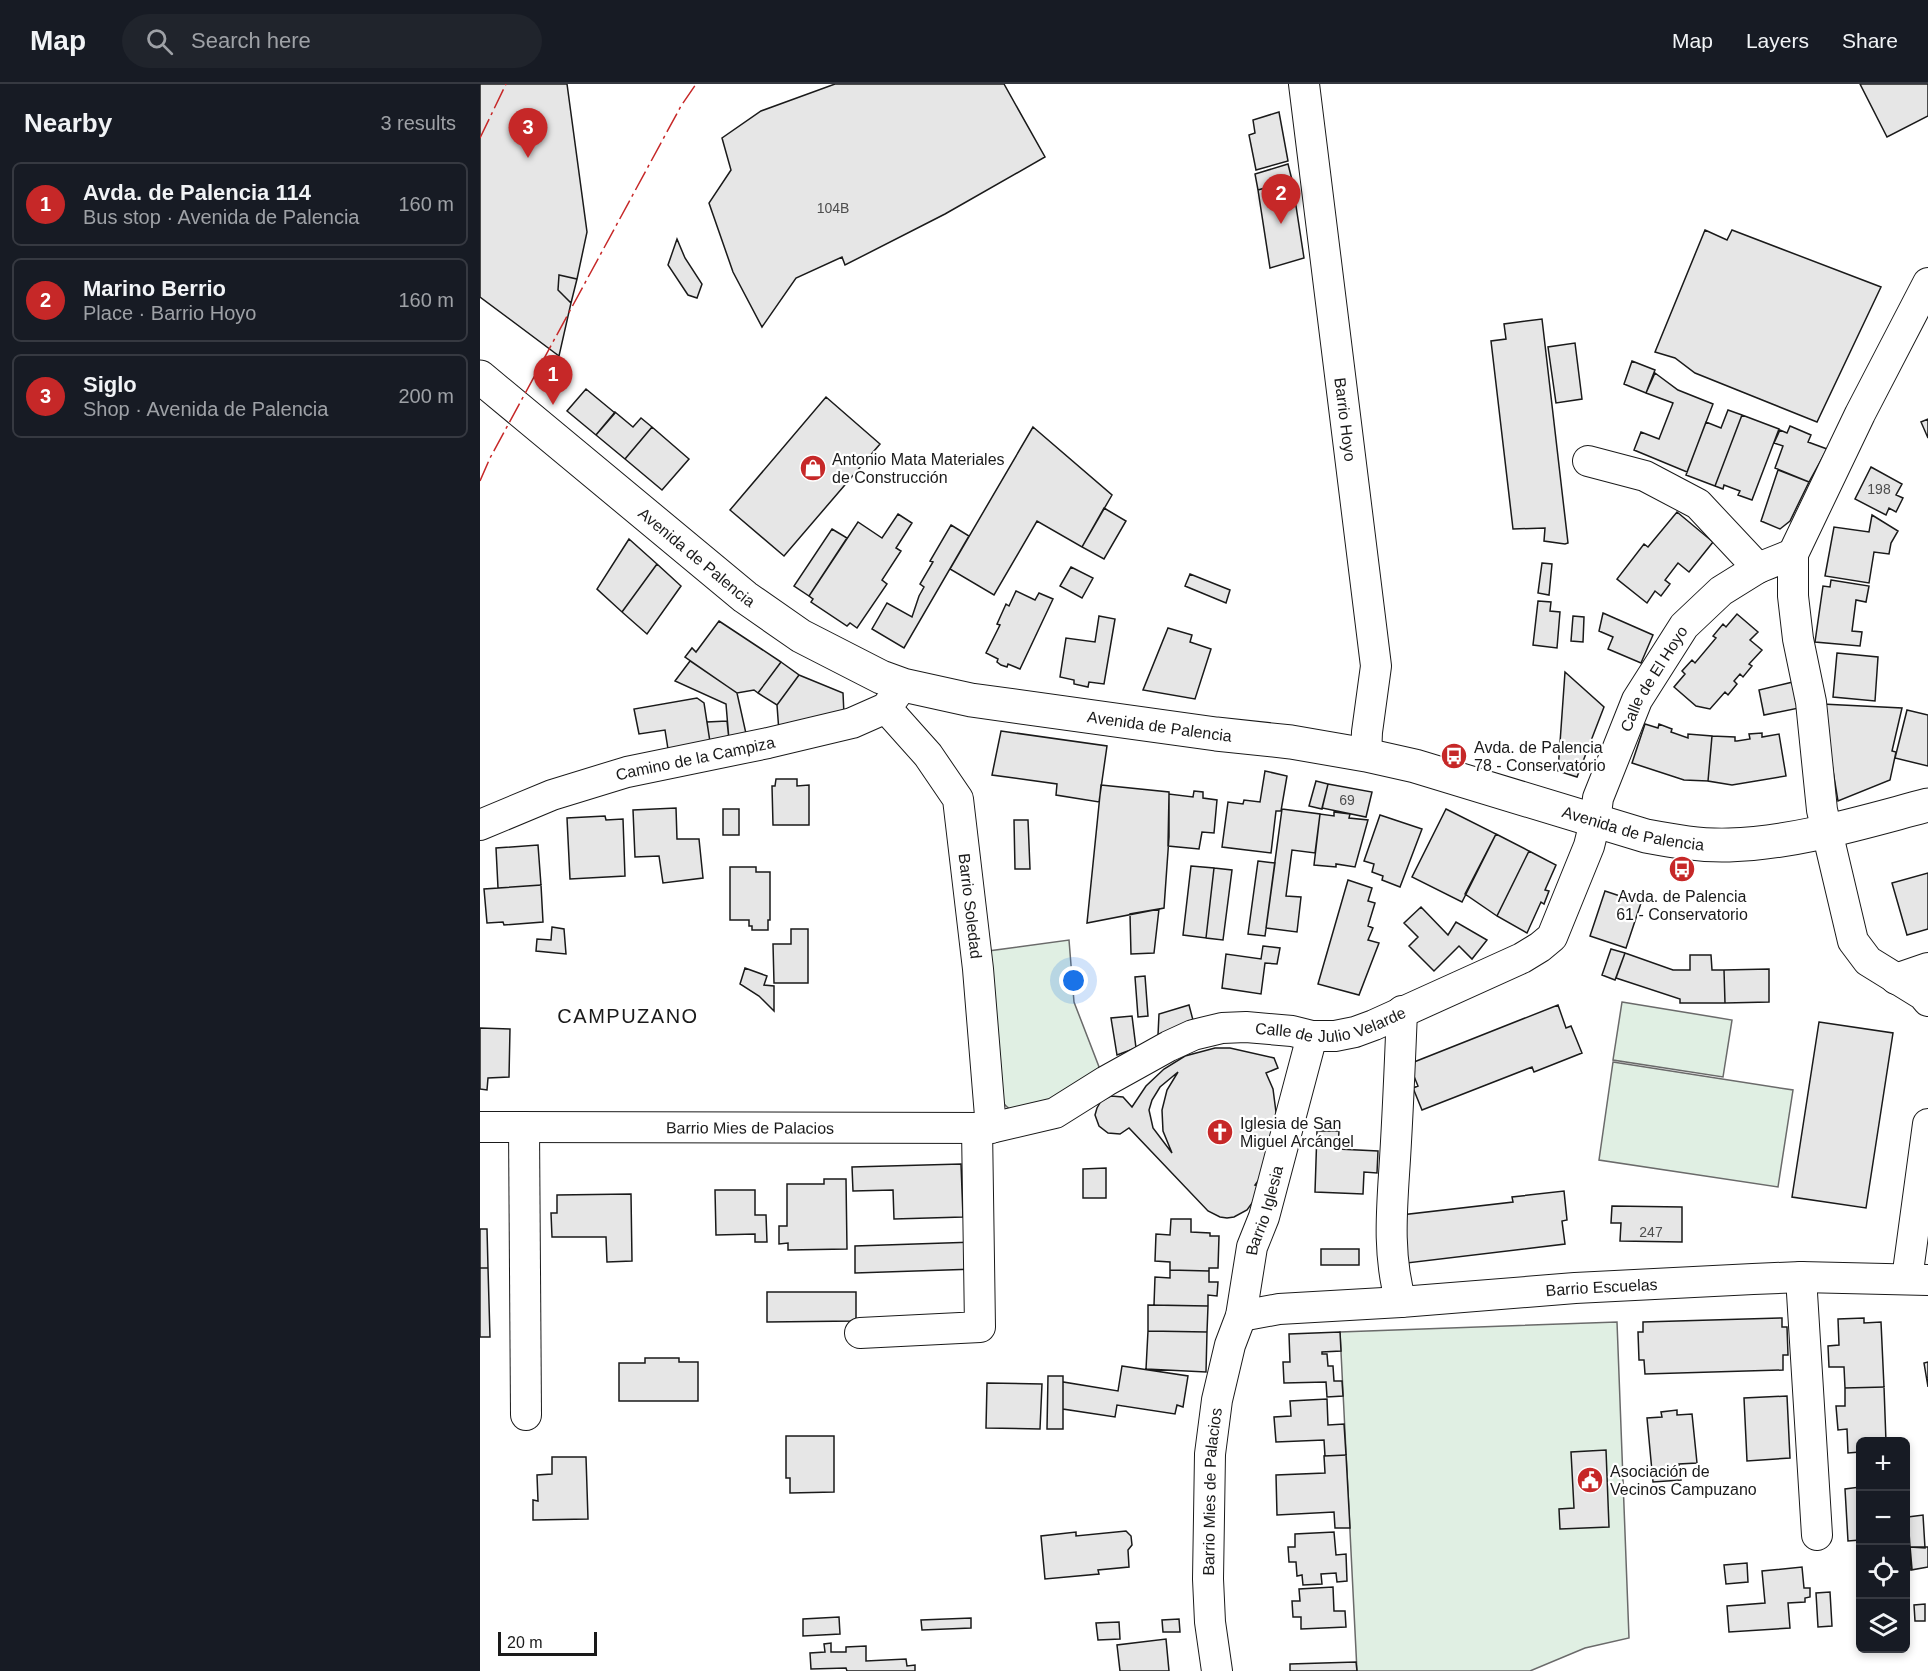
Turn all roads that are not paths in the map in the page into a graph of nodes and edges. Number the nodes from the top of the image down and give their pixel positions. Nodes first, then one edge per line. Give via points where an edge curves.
1 (1304, 84) edge
2 (1928, 283) edge
3 (480, 377) edge
4 (1588, 461) dead end
5 (1793, 554) junction
6 (1758, 567) junction
7 (894, 696) junction
8 (1366, 755) junction
9 (1928, 805) edge
10 (1596, 822) junction
11 (480, 825) edge
12 (1827, 831) junction
13 (1928, 968) edge
14 (1896, 979) junction
15 (1928, 1001) edge
16 (1402, 1011) junction
17 (1312, 1036) junction
18 (1928, 1124) edge
19 (480, 1127) edge
20 (525, 1127) junction
21 (984, 1128) junction
22 (1801, 1277) junction
23 (1917, 1280) edge
24 (1401, 1302) junction
25 (1241, 1316) junction
26 (860, 1333) dead end
27 (526, 1415) dead end
28 (1817, 1535) dead end
29 (1217, 1671) edge

1 - 8 street, Barrio Hoyo via 1376,666
2 - 5 street
3 - 7 highway, Avenida de Palencia via 746,597 801,636 881,677
4 - 6 street via 1645,476 1698,504
5 - 6 street, Calle de El Hoyo
5 - 12 street via 1798,639 1811,702
6 - 10 street, Calle de El Hoyo via 1721,591 1684,626 1636,700 1598,798
7 - 8 highway, Avenida de Palencia via 971,700
7 - 11 street, Camino de la Campiza via 852,723 627,772 552,795
7 - 21 street, Barrio Soledad via 958,799 978,969
8 - 10 highway, Avenida de Palencia via 1415,766
9 - 12 highway, Avenida de Palencia
10 - 12 highway, Avenida de Palencia via 1678,842 1726,845
10 - 16 street, Calle de Julio Velarde via 1548,940 1522,958
12 - 14 street via 1853,940 1868,961
13 - 14 street
14 - 15 street
16 - 17 street, Calle de Julio Velarde via 1355,1032
16 - 24 street via 1392,1220 1393,1264
17 - 21 street, Calle de Julio Velarde via 1246,1027 1193,1035 1055,1113
17 - 25 street, Barrio Iglesia via 1264,1217 1252,1247
18 - 23 street
19 - 20 street, Barrio Mies de Palacios
20 - 21 street, Barrio Mies de Palacios
20 - 27 street
21 - 26 street via 980,1327
22 - 23 street, Barrio Escuelas
22 - 24 street, Barrio Escuelas via 1575,1288
22 - 28 street
24 - 25 street, Barrio Escuelas via 1279,1309
25 - 29 street, Barrio Mies de Palacios via 1217,1400 1210,1454 1208,1579

